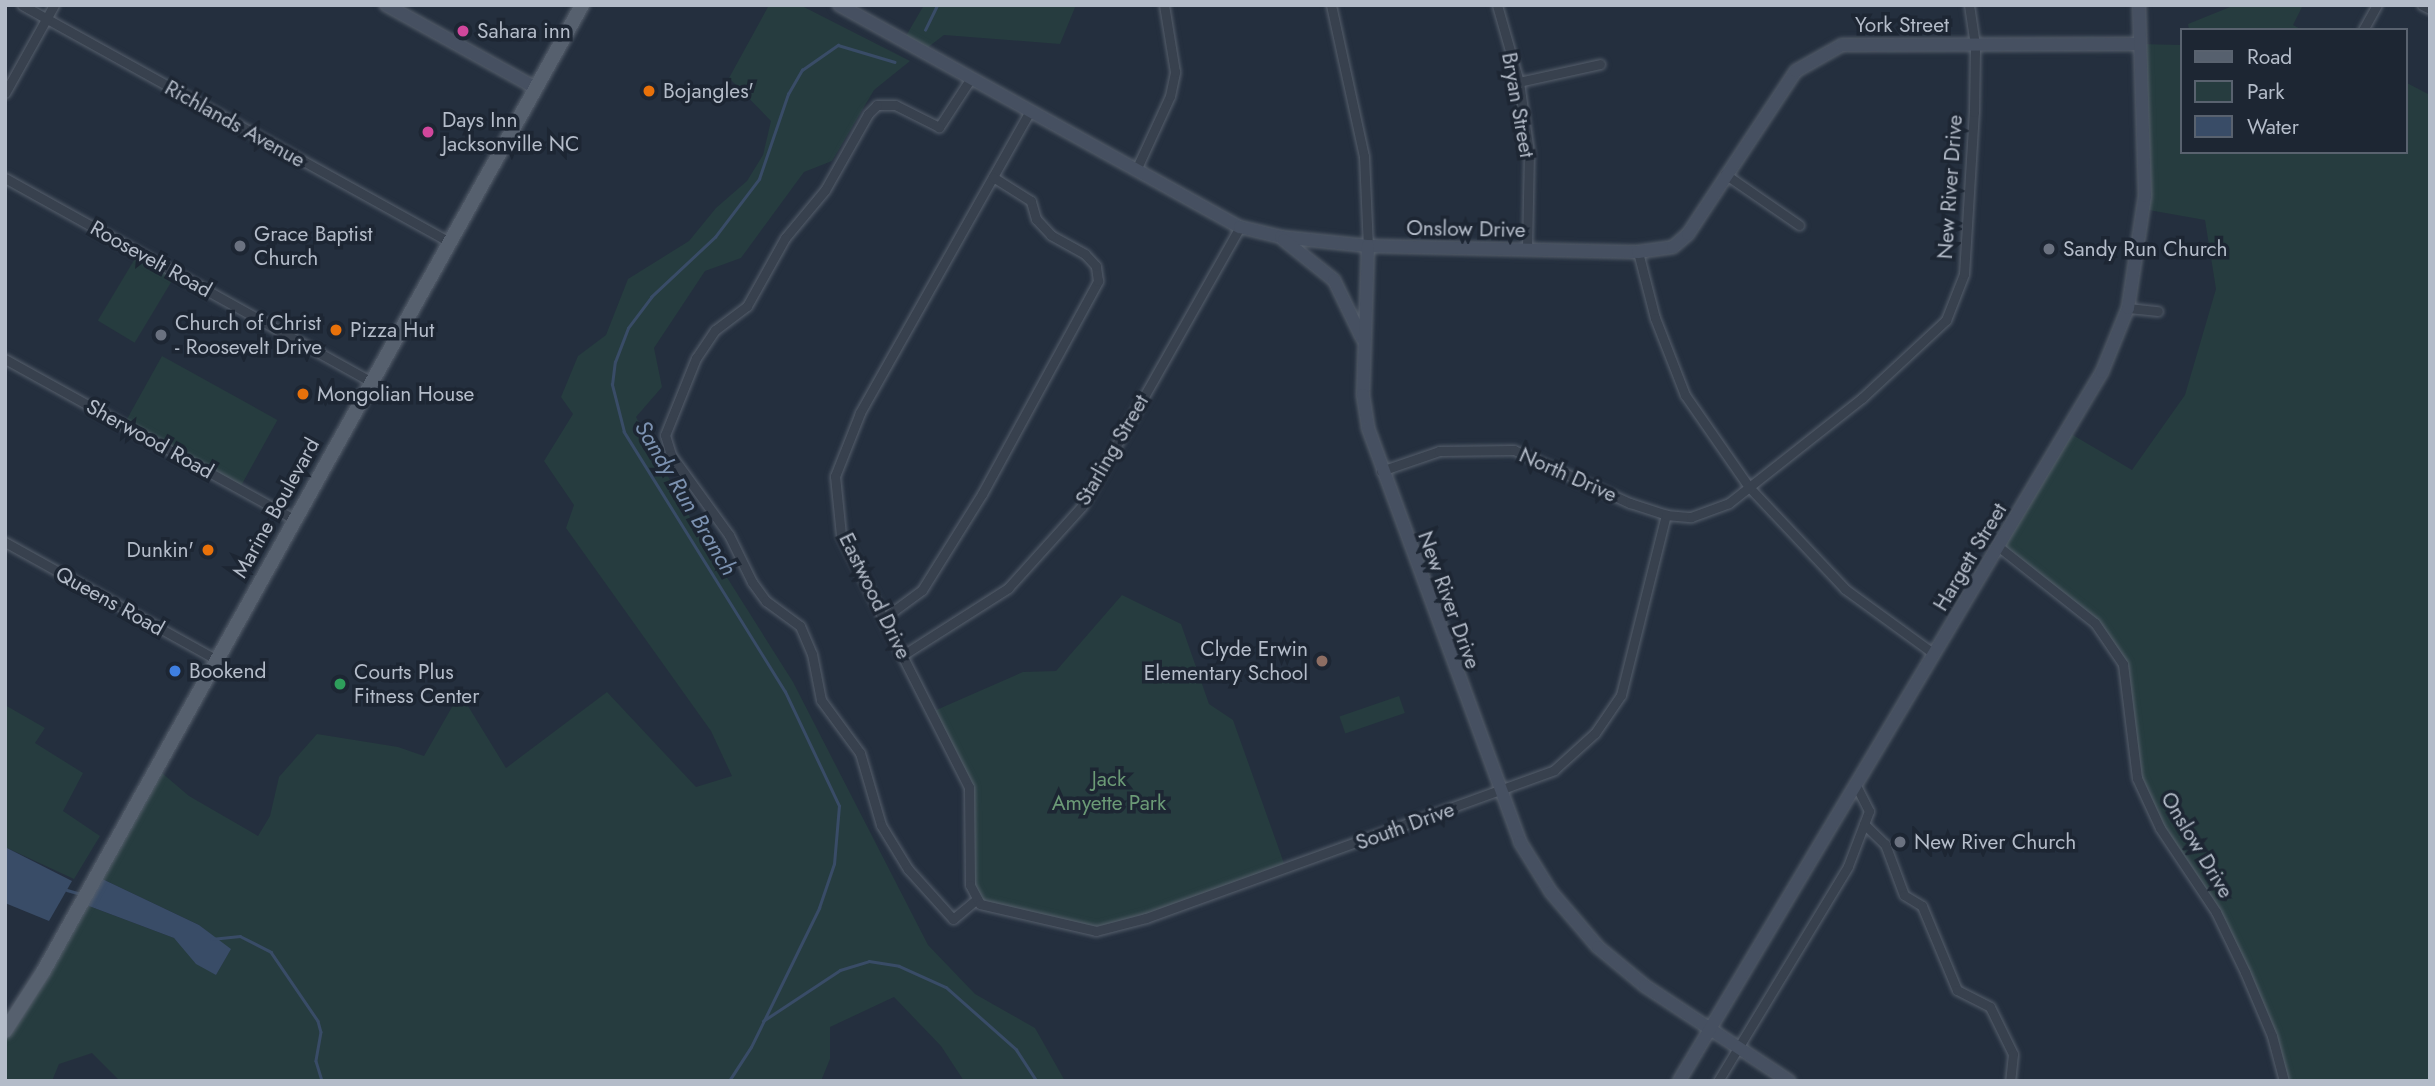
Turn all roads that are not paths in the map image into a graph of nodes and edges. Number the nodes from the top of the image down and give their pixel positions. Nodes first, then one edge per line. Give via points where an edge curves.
1 (22, 5) edge
2 (54, 5) edge
3 (386, 5) edge
4 (582, 5) edge
5 (839, 5) edge
6 (1164, 5) edge
7 (1331, 5) edge
8 (1497, 5) edge
9 (1969, 5) edge
10 (2139, 5) edge
11 (2377, 5) edge
12 (2422, 5) edge
13 (2430, 9) edge
14 (46, 19) junction
15 (2364, 28) edge
16 (2139, 44) junction
17 (1975, 45) junction
18 (1600, 64) dead end
19 (971, 78) junction
20 (1519, 82) junction
21 (536, 88) junction
22 (5, 93) edge
23 (1030, 111) junction
24 (1136, 170) junction
25 (1725, 174) junction
26 (993, 177) junction
27 (5, 178) edge
28 (1799, 225) dead end
29 (1241, 227) junction
30 (1281, 237) junction
31 (449, 242) junction
32 (1368, 246) junction
33 (1527, 249) junction
34 (1638, 252) junction
35 (2128, 308) junction
36 (2158, 311) dead end
37 (1364, 345) junction
38 (5, 359) edge
39 (370, 380) junction
40 (1381, 471) junction
41 (1749, 488) junction
42 (1666, 515) junction
43 (294, 519) junction
44 (5, 542) edge
45 (1999, 547) junction
46 (884, 618) junction
47 (1934, 654) junction
48 (903, 655) junction
49 (215, 659) junction
50 (1855, 785) junction
51 (1499, 793) junction
52 (1864, 824) junction
53 (979, 902) junction
54 (1709, 1028) junction
55 (5, 1031) edge
56 (1738, 1047) junction
57 (1679, 1081) edge
58 (1718, 1081) edge
59 (1789, 1081) edge
60 (2010, 1081) edge
61 (2284, 1081) edge

1 - 14 street, Richlands Avenue
2 - 14 street
3 - 21 street
4 - 21 main road, Marine Boulevard
5 - 19 street, Onslow Drive
6 - 24 street via 1175,72 1170,96
7 - 32 street, New River Drive via 1360,131
8 - 20 street, Bryan Street
9 - 17 street, New River Drive
10 - 16 street, Hargett Street
11 - 15 street
12 - 13 street
14 - 22 street
14 - 31 street, Richlands Avenue
16 - 17 street, York Street
16 - 35 street, Hargett Street via 2145,196
17 - 25 street, York Street via 1842,45 1812,60 1796,71
17 - 41 street, New River Drive via 1964,274 1946,320 1862,398
18 - 20 street
19 - 23 street, Onslow Drive
19 - 53 street via 939,127 895,105 877,105 868,114 825,190 785,239 747,306 715,331 696,358 665,435 671,455 729,535 752,582 766,601 800,626 812,654 821,700 860,753 881,825 908,869 953,919
20 - 33 street, Bryan Street via 1529,152
21 - 31 main road, Marine Boulevard
23 - 24 street, Onslow Drive
23 - 26 street, Eastwood Drive
24 - 29 street, Onslow Drive
25 - 28 street
25 - 34 street, York Street via 1688,234 1673,247
26 - 46 street, Eastwood Drive via 860,413 835,476 841,536
26 - 46 street via 1031,201 1036,219 1051,235 1085,254 1097,266 1098,281 982,494 922,590
27 - 39 street, Roosevelt Road
29 - 30 street, Onslow Drive
29 - 48 street, Starling Street via 1082,506 1008,588
30 - 32 street, Onslow Drive
30 - 37 street via 1334,279
31 - 39 main road, Marine Boulevard
32 - 33 street, Onslow Drive
32 - 37 street, New River Drive
33 - 34 street, Onslow Drive
34 - 41 street via 1656,318 1685,395
35 - 36 street
35 - 45 street, Hargett Street via 2102,372
37 - 40 street, New River Drive via 1363,395
38 - 43 street, Sherwood Road
39 - 43 main road, Marine Boulevard
40 - 42 street, North Drive via 1439,451 1514,450 1593,488
40 - 51 street, New River Drive
41 - 42 street, North Drive via 1713,510 1690,517
41 - 47 street via 1845,589
42 - 51 street, South Drive via 1621,695 1595,733 1554,771
43 - 49 main road, Marine Boulevard
44 - 49 street, Queens Road
45 - 47 street, Hargett Street
45 - 61 street, Onslow Drive via 2095,623 2123,664 2137,778 2160,828 2216,912 2272,1036
46 - 48 street, Eastwood Drive
47 - 50 street, Hargett Street
48 - 53 street, Eastwood Drive via 969,787 970,885
49 - 55 main road, Marine Boulevard via 68,927
50 - 52 street via 1869,811
50 - 54 street, Hargett Street
51 - 53 street, South Drive via 1152,916 1097,931
51 - 54 street, New River Drive via 1520,842 1584,933 1644,985
52 - 56 street via 1848,866
52 - 60 street via 1885,844 1904,895 1922,906 1958,990 1990,1007 2013,1054
54 - 56 street, New River Drive
54 - 57 street, Hargett Street
56 - 58 street
56 - 59 street, New River Drive

